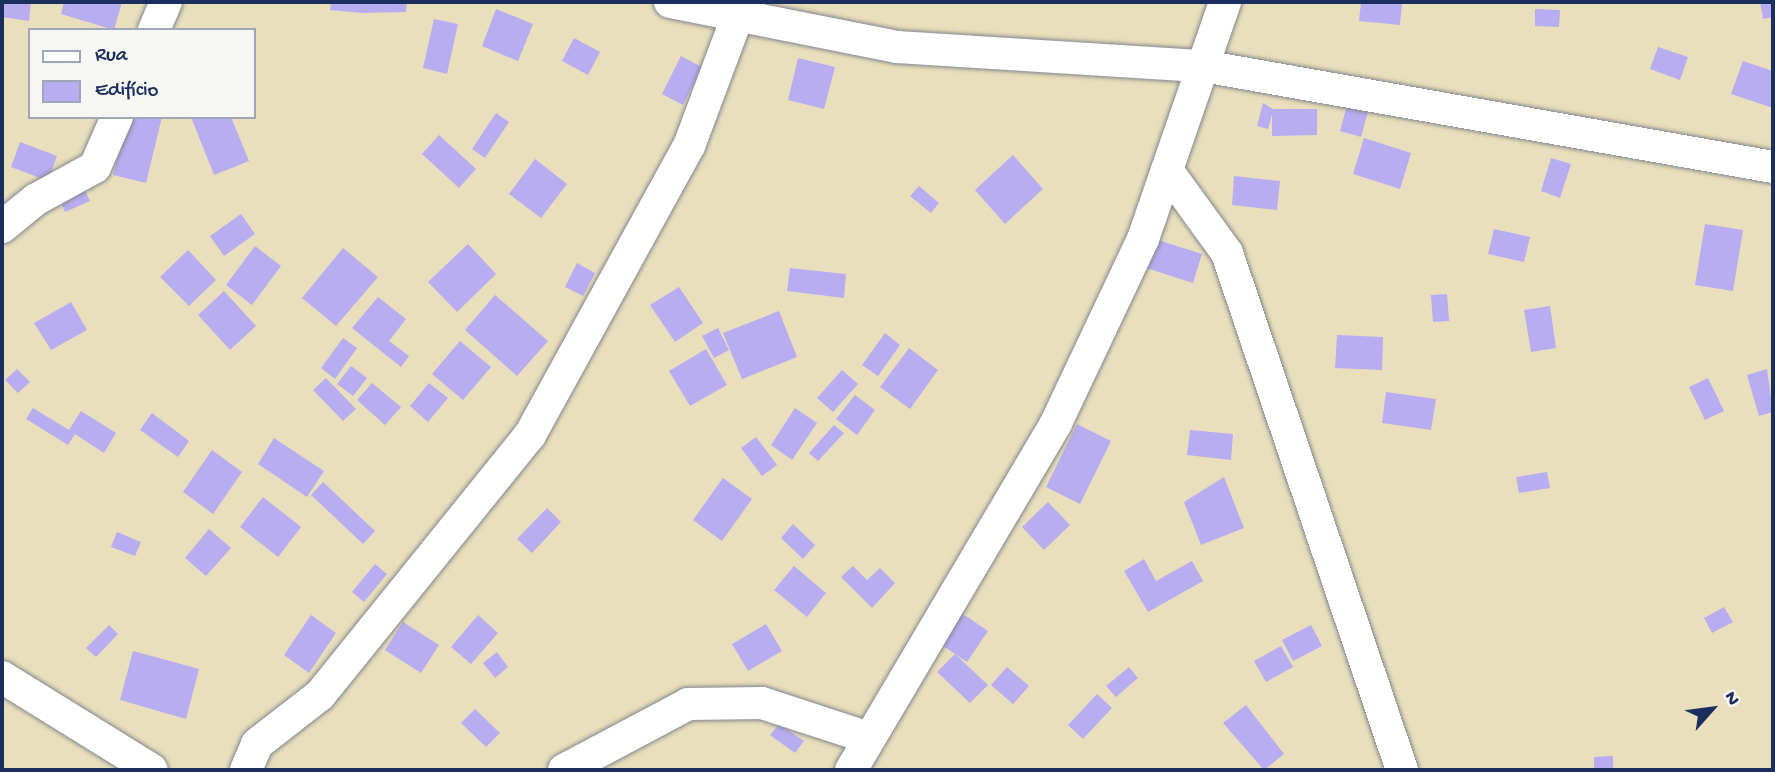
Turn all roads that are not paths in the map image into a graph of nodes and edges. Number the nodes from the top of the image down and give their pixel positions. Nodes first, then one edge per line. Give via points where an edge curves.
1 (166, 2) edge
2 (670, 2) edge
3 (1225, 2) edge
4 (738, 15) junction
5 (155, 28) edge
6 (1203, 66) junction
7 (116, 119) edge
8 (1773, 167) edge
9 (1167, 170) junction
10 (2, 227) edge
11 (2, 677) edge
12 (869, 737) junction
13 (152, 770) edge
14 (246, 770) edge
15 (564, 770) edge
16 (851, 770) edge
17 (1402, 770) edge

1 - 5 street
2 - 4 street
3 - 6 street
4 - 6 street via 897,47
4 - 14 street via 689,146 530,435 320,695 257,744
6 - 8 street
6 - 9 street
7 - 10 street via 95,167 35,200
9 - 12 street via 1143,239 1056,423
9 - 17 street via 1227,253
11 - 13 street
12 - 15 street via 762,703 688,704
12 - 16 street

